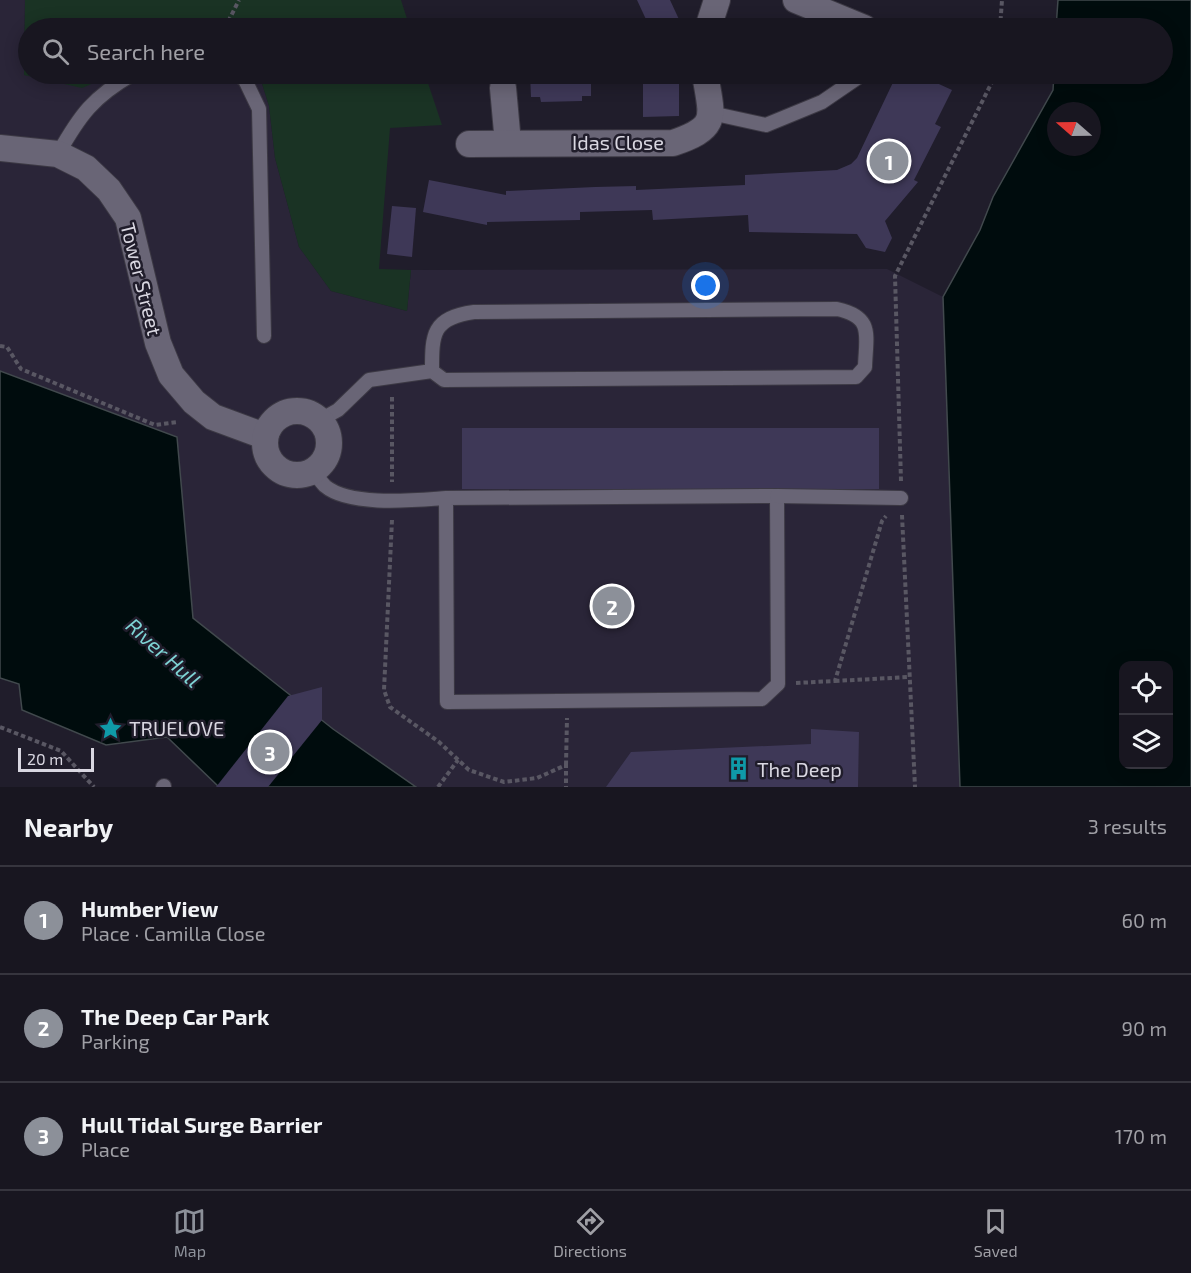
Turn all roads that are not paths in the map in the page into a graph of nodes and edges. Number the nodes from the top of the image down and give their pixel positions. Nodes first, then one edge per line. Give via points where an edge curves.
1 (717, 0) edge
2 (796, 0) edge
3 (711, 18) edge
4 (840, 18) edge
5 (116, 84) edge
6 (247, 84) edge
7 (707, 84) edge
8 (848, 84) edge
9 (503, 88) dead end
10 (711, 112) junction
11 (508, 143) junction
12 (469, 144) dead end
13 (0, 148) edge
14 (58, 154) junction
15 (264, 336) dead end
16 (432, 371) junction
17 (320, 420) junction
18 (267, 431) junction
19 (313, 471) junction
20 (777, 496) junction
21 (446, 498) junction
22 (901, 498) road end

1 - 3 street
2 - 4 street
5 - 14 lane via 79,116
6 - 15 lane via 259,110
7 - 10 street
8 - 10 lane via 822,102 766,125
9 - 11 street
10 - 11 street, Idas Close via 708,124 696,135 673,143
11 - 12 street, Idas Close
13 - 14 street, Tower Street
14 - 18 street, Tower Street via 86,168 109,190 128,218 171,375 213,417 260,434
16 - 16 lane via 432,342 439,324 455,315 474,312 837,309 855,313 863,319 867,330 865,367 856,377 444,380
16 - 17 lane via 369,380 338,410
17 - 18 street via 308,412 287,412 277,417
17 - 19 street via 330,440 322,464
18 - 19 street via 265,449 274,466 291,475
19 - 21 lane via 327,487 363,500
20 - 21 lane
20 - 21 lane via 778,684 762,699 447,702
20 - 22 lane

